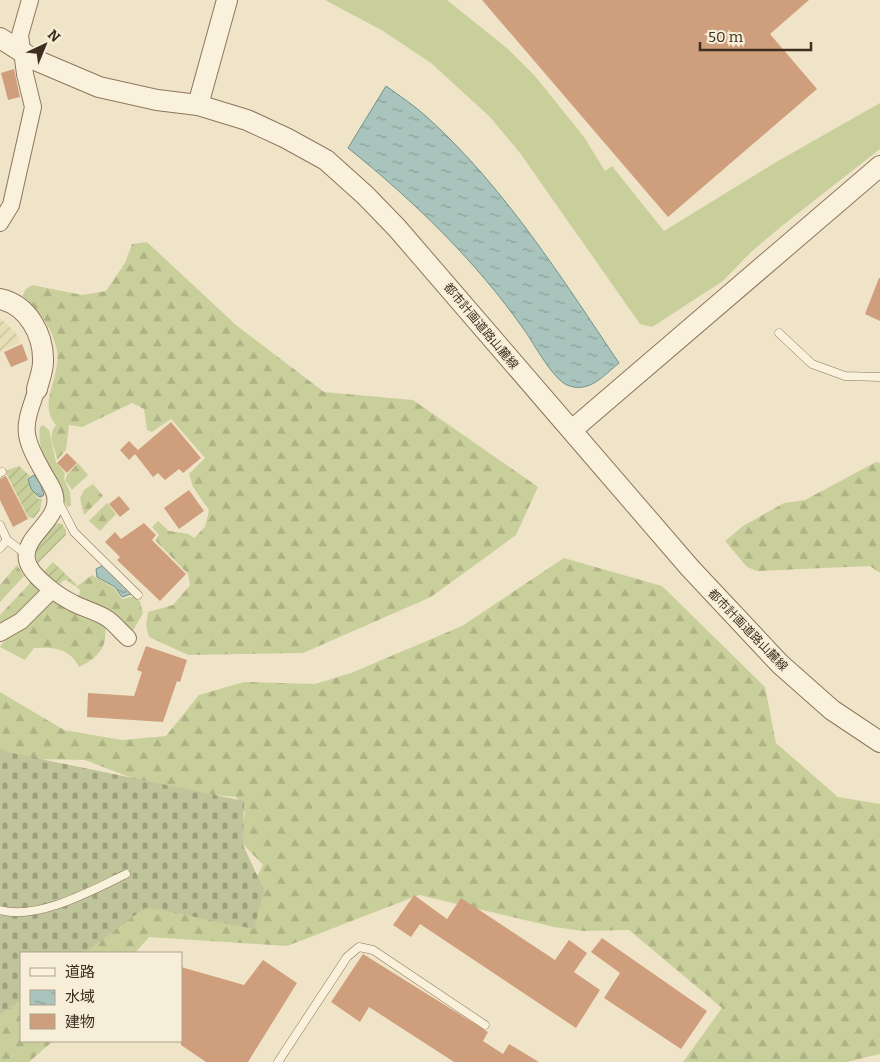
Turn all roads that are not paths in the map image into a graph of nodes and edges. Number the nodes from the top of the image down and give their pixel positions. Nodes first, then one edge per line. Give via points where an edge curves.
1 (30, 0) edge
2 (227, 0) edge
3 (0, 38) edge
4 (22, 51) junction
5 (198, 105) junction
6 (880, 166) edge
7 (0, 224) edge
8 (0, 298) edge
9 (779, 333) dead end
10 (880, 377) edge
11 (37, 389) joint
12 (572, 430) junction
13 (54, 492) junction
14 (0, 525) edge
15 (7, 540) junction
16 (0, 548) edge
17 (26, 554) junction
18 (52, 590) junction
19 (138, 596) dead end
20 (0, 633) edge
21 (128, 638) dead end
22 (880, 742) edge
23 (126, 874) dead end
24 (0, 910) edge
25 (485, 1026) dead end
26 (278, 1062) edge

1 - 4 street via 20,35
2 - 5 street
3 - 4 street, 都市計画道路山麓線
4 - 5 street, 都市計画道路山麓線 via 33,59 99,87
4 - 7 street via 33,107 10,205
5 - 12 street, 都市計画道路山麓線 via 255,123 332,166 397,228
6 - 12 street
8 - 11 street via 25,313 40,335 43,364
9 - 10 lane via 812,364 845,376
11 - 13 street via 27,418 26,434
12 - 22 street, 都市計画道路山麓線 via 690,568 780,664 832,710
13 - 17 street via 51,517
13 - 19 lane via 74,532
14 - 15 lane
15 - 16 lane
15 - 17 lane
17 - 18 street via 30,568
18 - 20 street via 21,621
18 - 21 street via 108,618
23 - 24 lane via 48,908 13,914
25 - 26 lane via 373,950 359,947 347,957

